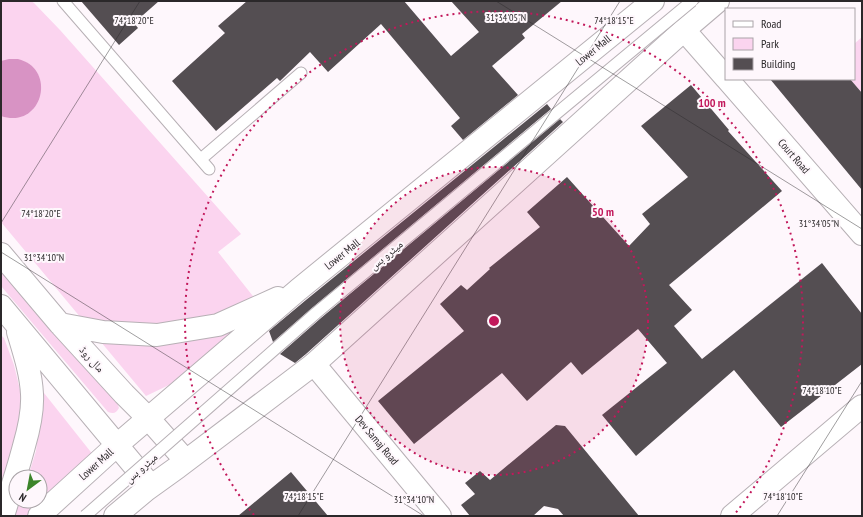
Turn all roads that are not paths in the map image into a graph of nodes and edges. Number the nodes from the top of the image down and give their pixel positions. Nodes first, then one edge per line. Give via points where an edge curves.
1 (63, 1) edge
2 (653, 1) edge
3 (692, 1) edge
4 (718, 1) edge
5 (684, 30) junction
6 (301, 73) dead end
7 (725, 78) edge
8 (727, 80) edge
9 (201, 159) junction
10 (209, 169) dead end
11 (862, 234) edge
12 (1, 254) edge
13 (298, 290) junction
14 (1, 306) edge
15 (16, 323) junction
16 (60, 324) junction
17 (314, 364) junction
18 (862, 406) edge
19 (148, 418) junction
20 (117, 445) junction
21 (186, 460) junction
22 (151, 486) junction
23 (3, 516) edge
24 (39, 516) edge
25 (85, 516) edge
26 (115, 516) edge
27 (440, 516) edge
28 (732, 516) edge

1 - 9 lane
2 - 13 main road, Lower Mall
3 - 25 lane, میٹرو بس, bridge via 316,313
4 - 5 main road
5 - 7 main road, Court Road
5 - 17 main road
6 - 9 lane
8 - 11 main road, Court Road
9 - 10 lane
12 - 16 main road, مال روڈ
13 - 16 main road via 218,325 157,335 103,332
13 - 19 main road, Lower Mall
14 - 15 main road
15 - 20 main road
15 - 23 main road via 31,381 32,396 30,424
16 - 19 main road, مال روڈ
17 - 21 main road
17 - 27 main road, Dev Samaj Road
18 - 28 main road
19 - 20 main road, Lower Mall
19 - 21 main road, مال روڈ
20 - 22 main road
20 - 24 main road, Lower Mall
21 - 22 main road
22 - 26 main road

